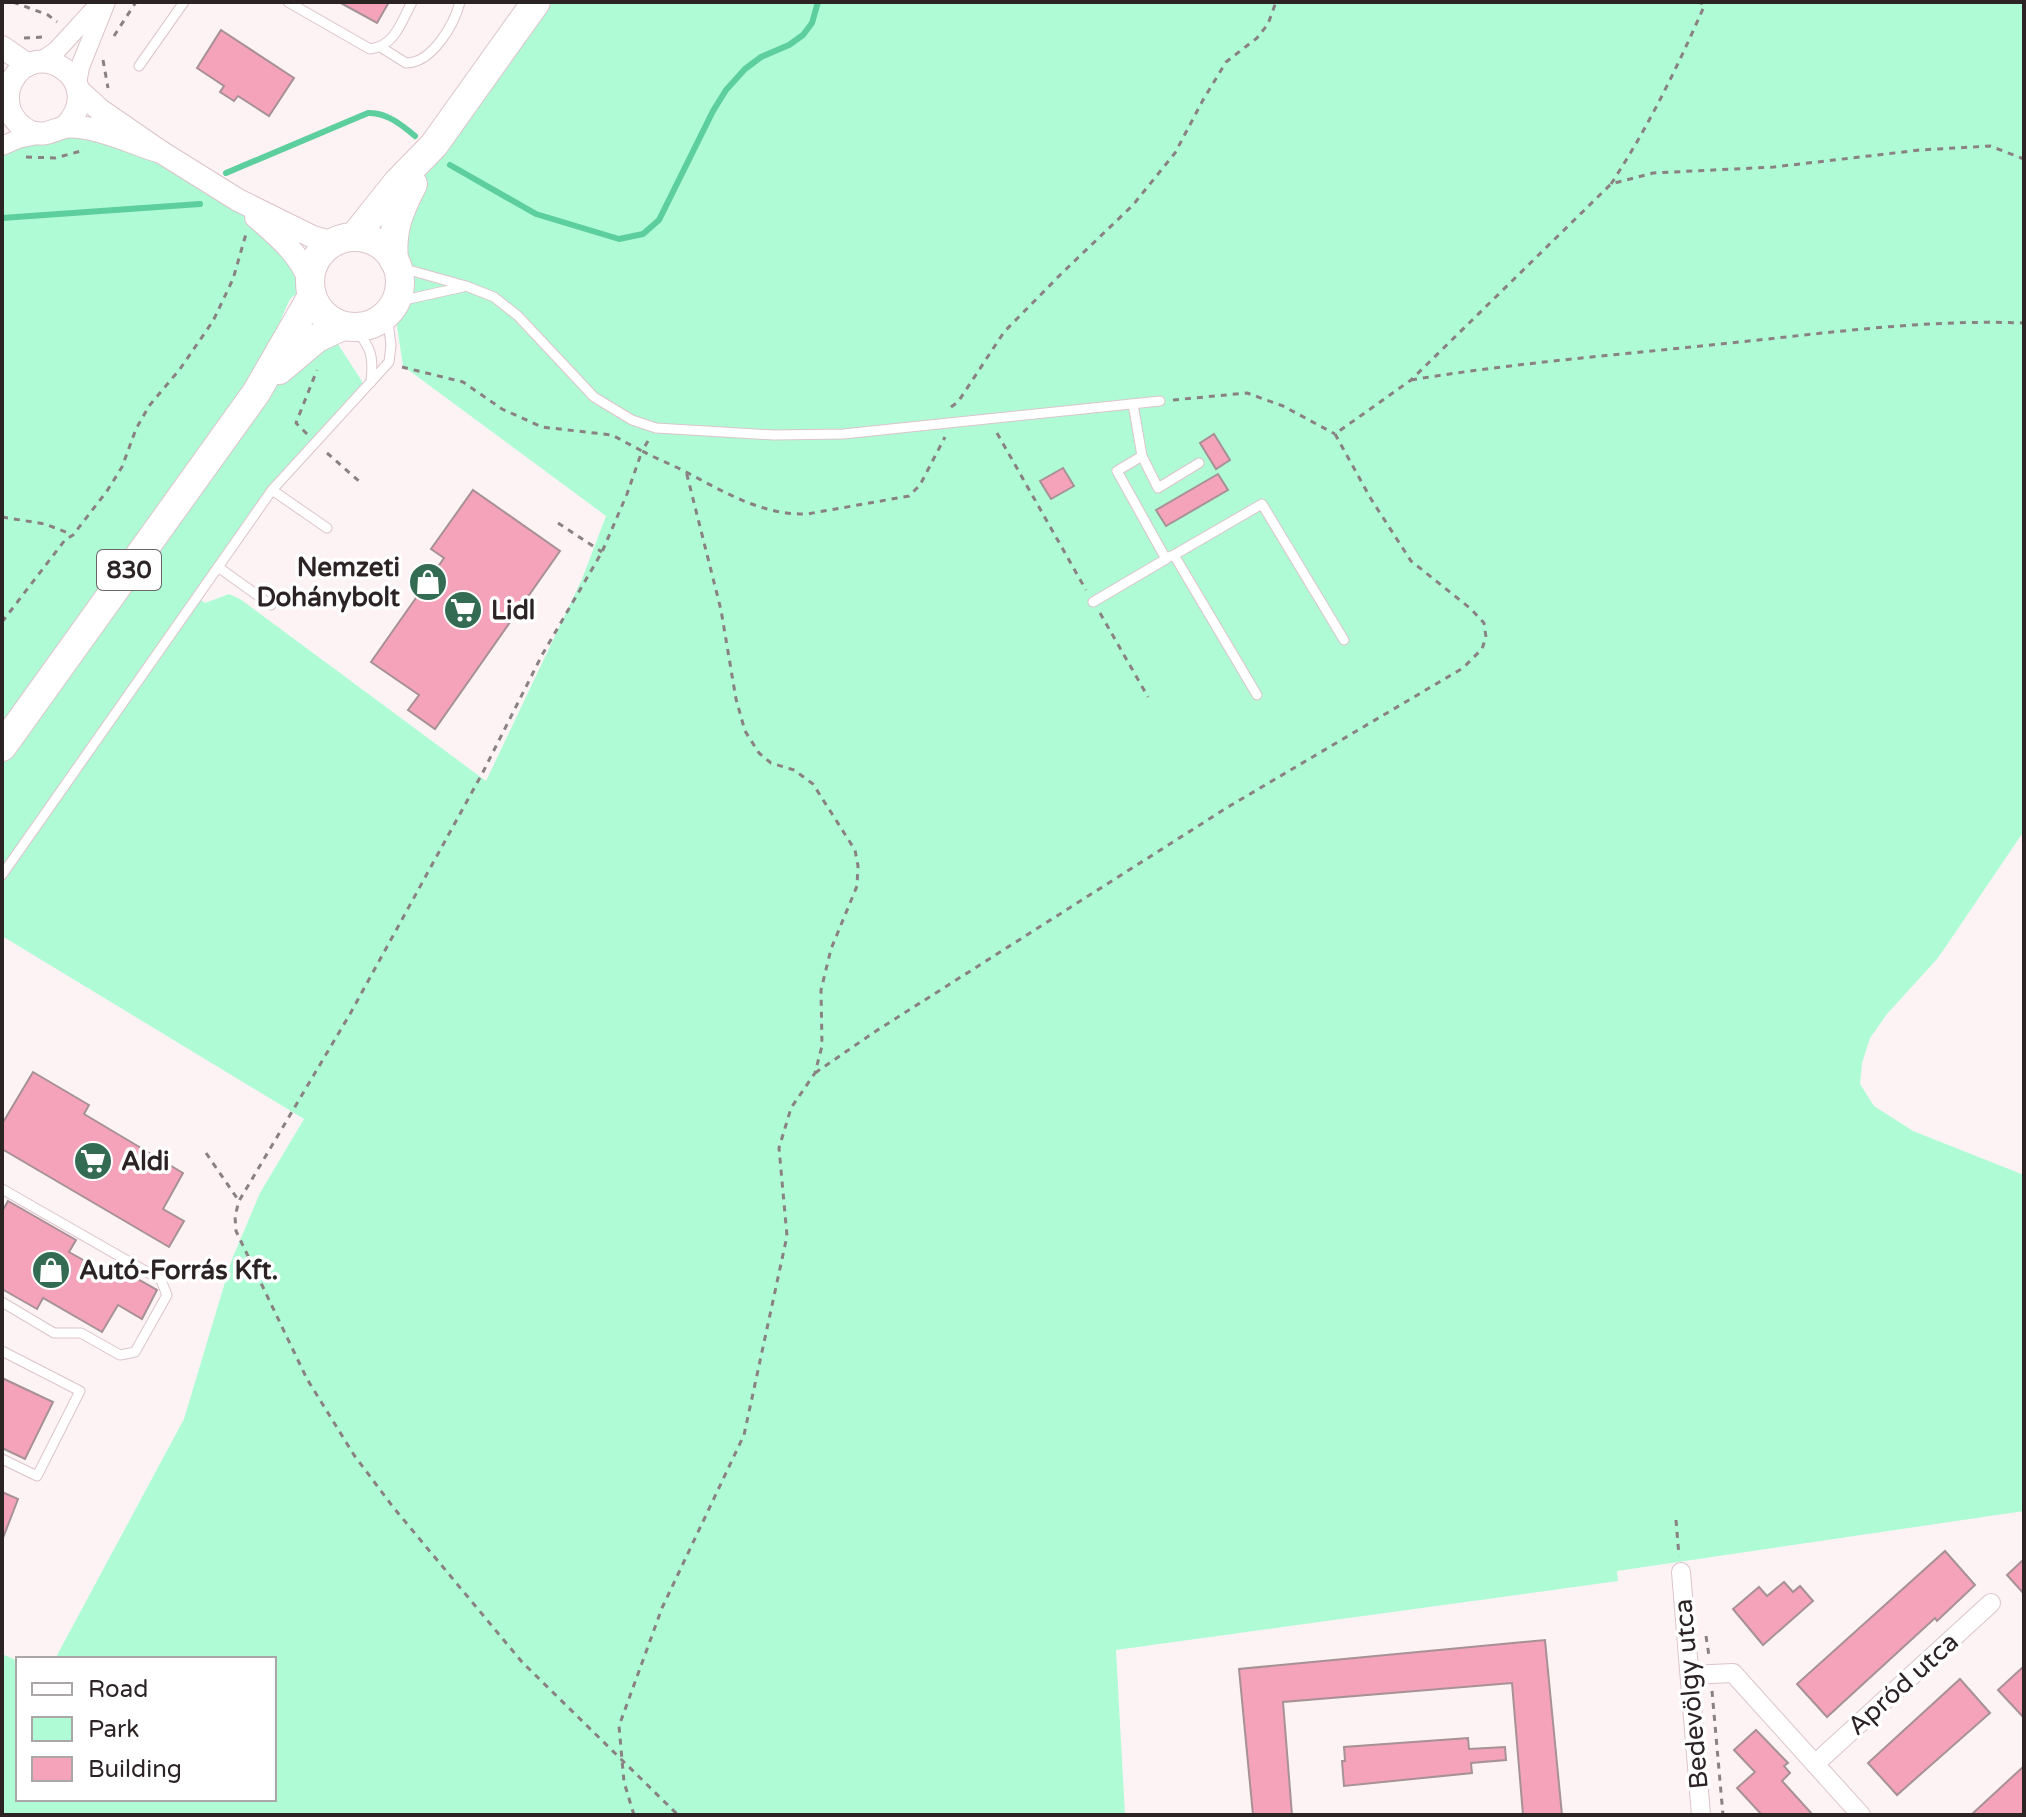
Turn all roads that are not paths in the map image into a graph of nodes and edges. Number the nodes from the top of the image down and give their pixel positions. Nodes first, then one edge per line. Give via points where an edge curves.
1 (103, 2) edge
2 (184, 2) edge
3 (288, 2) edge
4 (412, 2) edge
5 (460, 2) edge
6 (536, 2) edge
7 (11, 43) edge
8 (382, 48) junction
9 (34, 64) junction
10 (139, 66) dead end
11 (78, 87) junction
12 (5, 97) edge
13 (65, 127) junction
14 (43, 134) junction
15 (434, 145) junction
16 (9, 152) edge
17 (161, 152) junction
18 (238, 200) junction
19 (344, 240) junction
20 (396, 264) junction
21 (466, 286) junction
22 (311, 289) junction
23 (391, 308) junction
24 (349, 326) junction
25 (371, 382) junction
26 (256, 393) junction
27 (1160, 401) road end
28 (1133, 404) junction
29 (1142, 456) junction
30 (1199, 463) dead end
31 (272, 490) junction
32 (327, 528) dead end
33 (1170, 557) junction
34 (218, 567) junction
35 (1093, 602) road end
36 (271, 605) dead end
37 (1344, 640) dead end
38 (1257, 695) dead end
39 (2, 747) edge
40 (2, 875) edge
41 (2, 1189) edge
42 (2, 1302) edge
43 (2, 1351) edge
44 (2, 1459) edge
45 (1681, 1572) road end
46 (1991, 1603) dead end
47 (1690, 1675) junction
48 (1815, 1764) junction
49 (1701, 1815) edge
50 (1861, 1815) edge

1 - 9 street via 56,51
1 - 11 street
2 - 10 lane
3 - 8 lane via 370,49
4 - 8 lane
5 - 8 lane via 436,47 423,59 406,63
6 - 15 main road, 830
7 - 9 street
9 - 11 street via 61,66
9 - 12 street via 17,73
11 - 13 street via 78,107
11 - 17 street via 100,110
12 - 14 street via 21,126
13 - 14 street
13 - 17 street via 97,130
14 - 16 street via 18,139
15 - 19 main road, 830
15 - 20 main road, 830 via 395,223
17 - 18 street
18 - 19 street via 313,237
18 - 22 street via 294,254
19 - 20 main road via 377,244
19 - 22 main road, 830 via 316,260
20 - 21 lane
20 - 23 main road, 830 via 399,289
21 - 23 lane
21 - 28 lane via 494,297 518,316 594,397 656,428 843,434
22 - 24 main road via 330,320
22 - 26 main road, 830
23 - 24 main road, 830 via 378,321
23 - 25 lane via 391,356
24 - 25 lane via 371,352
24 - 26 main road, 830 via 303,347
25 - 31 lane
26 - 39 main road, 830
27 - 28 lane
28 - 29 lane
29 - 30 lane via 1158,488
29 - 33 lane via 1117,471
31 - 32 lane
31 - 34 lane
33 - 35 lane
33 - 37 lane via 1262,504
33 - 38 lane
34 - 36 lane
34 - 40 lane
41 - 42 lane via 161,1280 167,1295 135,1352 120,1355 81,1333 54,1333
43 - 44 lane via 80,1391 37,1476
45 - 47 street, Bedevölgy utca
46 - 48 street, Apród utca
47 - 48 street via 1733,1673
47 - 49 street, Bedevölgy utca
48 - 50 street

